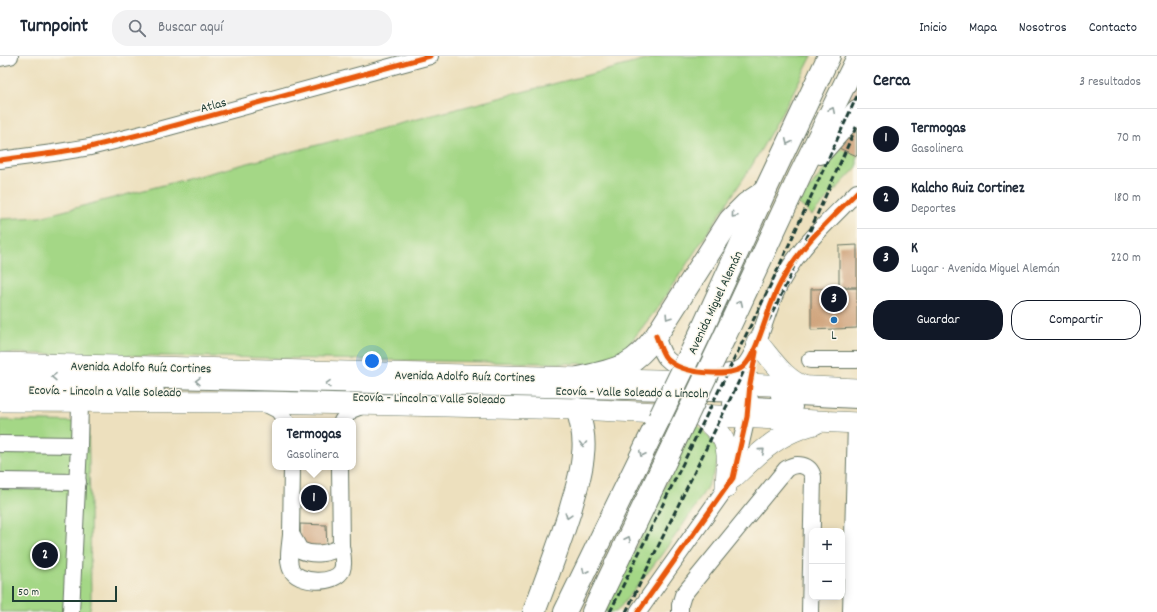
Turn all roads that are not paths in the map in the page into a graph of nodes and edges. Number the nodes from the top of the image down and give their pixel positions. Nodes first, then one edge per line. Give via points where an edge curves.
1 (10, 56) edge
2 (430, 56) edge
3 (829, 56) edge
4 (0, 58) edge
5 (405, 59) edge
6 (857, 59) edge
7 (857, 111) edge
8 (0, 160) edge
9 (800, 175) junction
10 (765, 191) junction
11 (857, 192) edge
12 (656, 336) junction
13 (757, 342) junction
14 (810, 360) dead end
15 (857, 360) edge
16 (0, 363) edge
17 (0, 376) edge
18 (579, 378) junction
19 (0, 388) edge
20 (808, 388) junction
21 (857, 389) edge
22 (0, 400) edge
23 (749, 400) junction
24 (857, 400) edge
25 (80, 402) junction
26 (262, 402) junction
27 (366, 404) junction
28 (577, 409) junction
29 (284, 418) edge
30 (344, 418) edge
31 (857, 418) edge
32 (692, 419) junction
33 (823, 421) junction
34 (0, 444) edge
35 (79, 445) junction
36 (292, 470) edge
37 (340, 470) edge
38 (0, 481) edge
39 (78, 482) junction
40 (730, 483) junction
41 (291, 534) junction
42 (341, 546) junction
43 (71, 612) edge
44 (534, 612) edge
45 (566, 612) edge
46 (593, 612) edge
47 (638, 612) edge
48 (680, 612) edge
49 (810, 612) edge
50 (851, 612) edge

1 - 4 street
2 - 5 street, Atlas
3 -> 10 highway, Avenida Miguel Alemán
5 - 8 street, Atlas via 136,136 90,147
9 -> 6 highway, Avenida Miguel Alemán
7 - 9 highway
32 -> 9 highway, Avenida Miguel Alemán, bridge via 724,338
10 -> 12 highway via 746,204 730,220
10 -> 45 highway, Avenida Miguel Alemán, bridge via 702,330
11 - 13 street via 801,251 784,276
12 - 13 street via 663,353 673,364 708,372 738,370 747,362
12 - 18 highway via 639,356 627,365
13 - 20 main road via 791,380
13 - 23 street
14 - 15 street
16 - 18 main road, Avenida Adolfo Ruíz Cortines
23 -> 17 street, Ecovía - Valle Soleado a Lincoln
18 - 23 main road, Avenida Adolfo Ruíz Cortines
19 - 23 street, Ecovía - Lincoln a Valle Soleado
20 - 21 main road, Avenida Adolfo Ruíz Cortines
20 - 23 main road, Avenida Adolfo Ruíz Cortines
22 - 25 main road, Avenida Adolfo Ruíz Cortines
23 - 24 street, Ecovía - Valle Soleado a Lincoln
23 - 31 street, Ecovía - Lincoln a Valle Soleado
23 - 32 main road, Avenida Adolfo Ruíz Cortines
23 - 33 main road, Avenida Adolfo Ruíz Cortines
23 - 40 street
25 - 26 main road, Avenida Adolfo Ruíz Cortines
25 - 35 street
26 - 27 main road, Avenida Adolfo Ruíz Cortines
26 - 29 street via 278,410
27 - 28 main road, Avenida Adolfo Ruíz Cortines
27 - 30 street via 351,410
28 - 32 main road, Avenida Adolfo Ruíz Cortines
28 -> 44 highway via 584,436 584,455 579,479 555,559
31 - 33 main road, Avenida Adolfo Ruíz Cortines
31 - 50 street
32 - 40 main road via 721,436 727,452
46 -> 32 highway, Avenida Miguel Alemán
40 -> 33 main road via 762,450 794,431
34 - 35 street
35 - 39 street
36 - 41 street
37 - 42 street
38 - 39 street
39 - 43 street
40 - 47 street
41 - 42 street via 302,551 328,553
41 - 42 street via 292,571 306,579 322,581 337,577 343,566
48 - 49 street via 683,595 786,469 796,465 806,466 813,477

